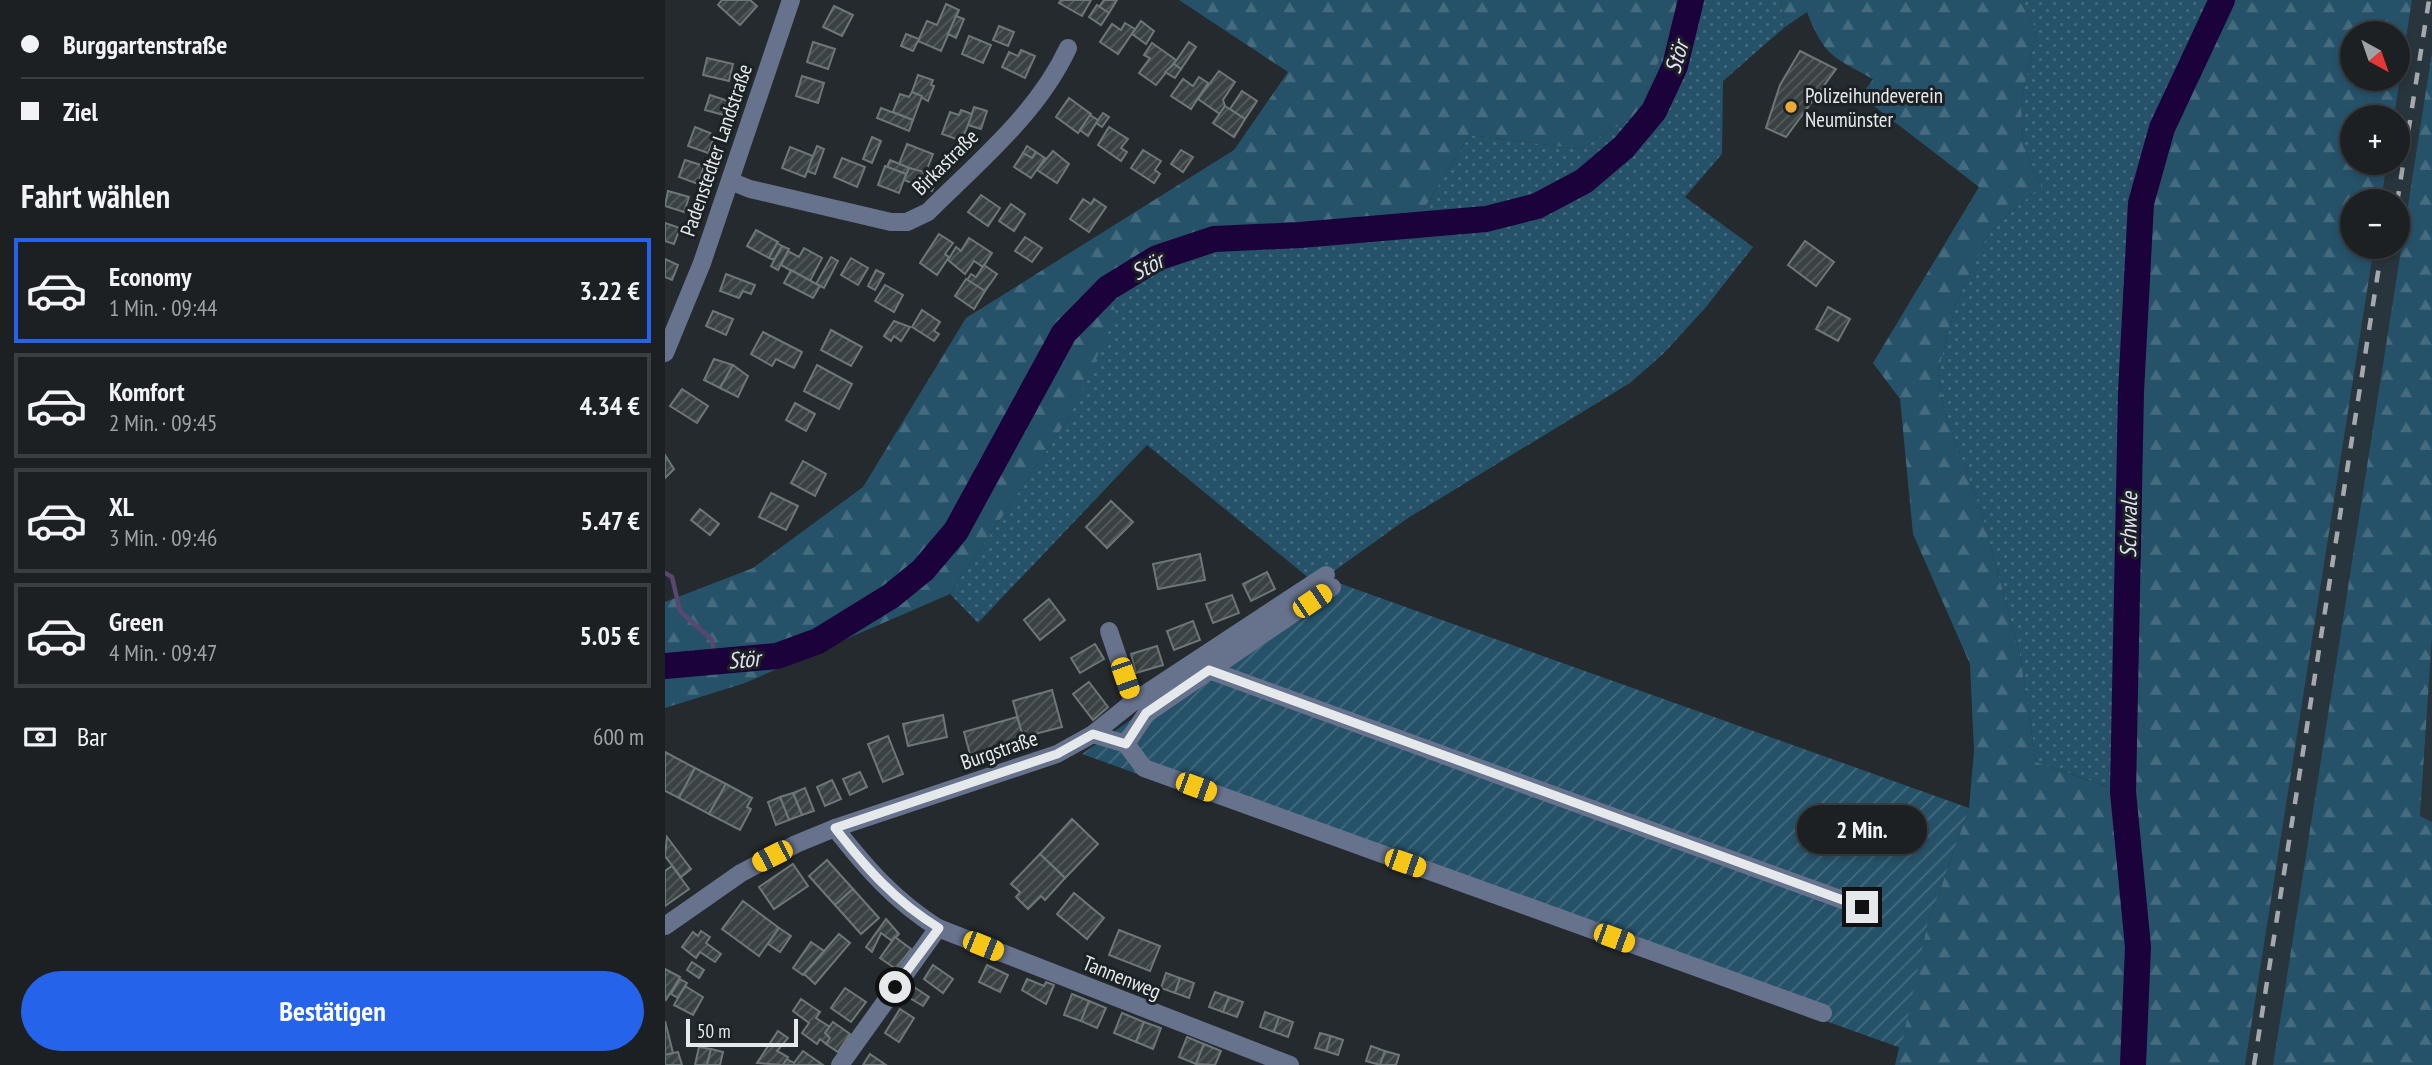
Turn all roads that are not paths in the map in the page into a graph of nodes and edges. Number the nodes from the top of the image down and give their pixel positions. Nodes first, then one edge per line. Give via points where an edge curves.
1 (791, 0) edge
2 (1068, 48) dead end
3 (730, 181) junction
4 (665, 353) edge
5 (1109, 631) dead end
6 (1209, 670) junction
7 (1133, 702) junction
8 (1093, 734) junction
9 (1126, 744) junction
10 (835, 828) junction
11 (1862, 907) dead end
12 (665, 926) edge
13 (939, 928) junction
14 (1823, 1013) dead end
15 (840, 1065) edge
16 (1290, 1065) edge

1 - 3 street, Padenstedter Landstraße
2 - 3 street, Birkastraße via 1038,99 914,220 891,222
3 - 4 street, Padenstedter Landstraße
5 - 7 street
6 - 7 street, Burgstraße via 1329,581
6 - 9 street via 1146,713
6 - 11 street
7 - 8 street, Burgstraße
8 - 9 street
8 - 10 street, Burgstraße via 1057,754
9 - 14 street via 1144,768
10 - 12 street, Burgstraße via 749,868
10 - 13 street, Tannenweg via 897,899
13 - 15 street
13 - 16 street, Tannenweg

